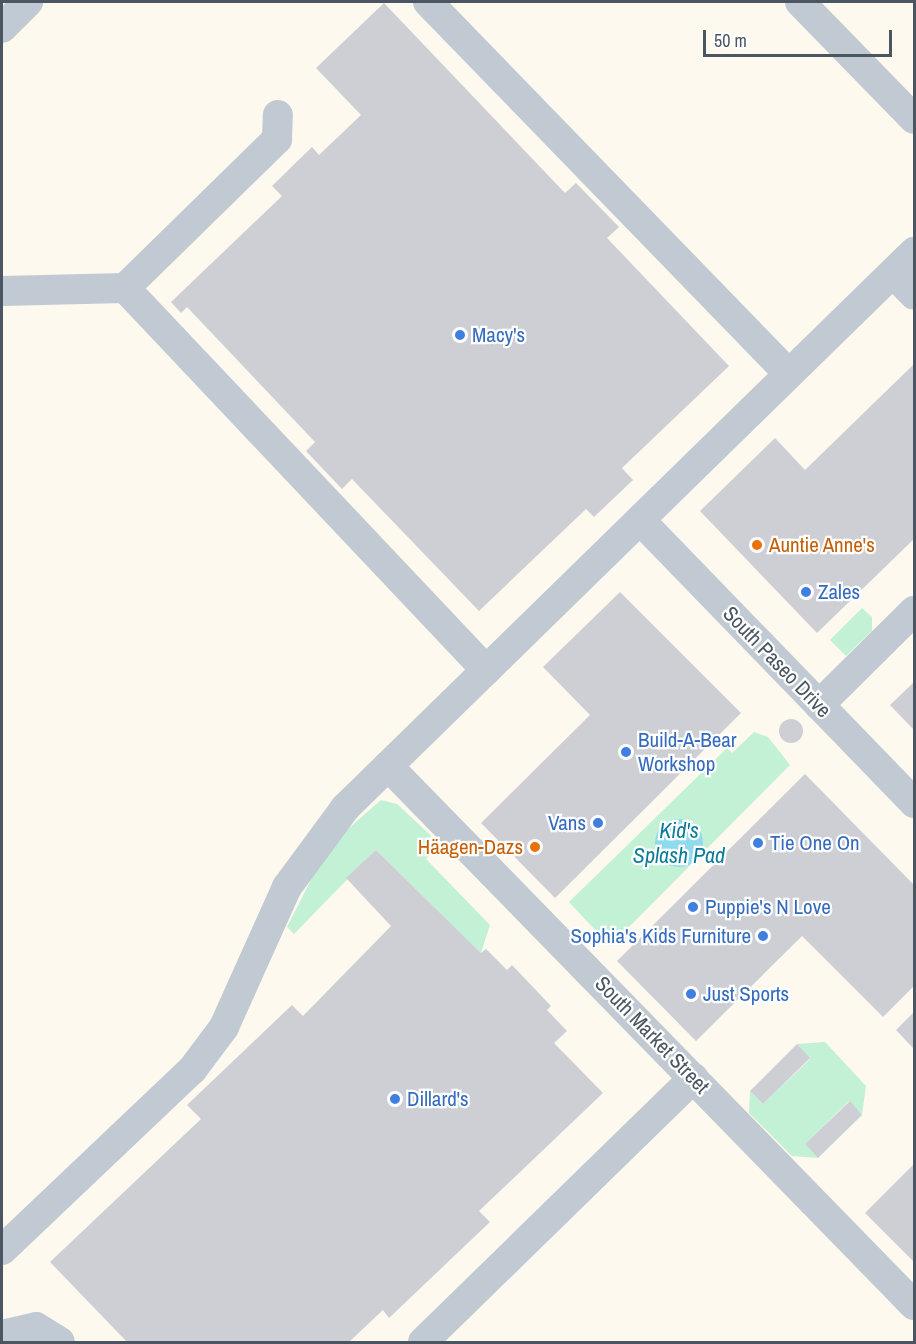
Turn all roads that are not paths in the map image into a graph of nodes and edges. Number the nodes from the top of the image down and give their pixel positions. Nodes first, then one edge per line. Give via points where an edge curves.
1 (28, 2) edge
2 (428, 2) edge
3 (800, 2) edge
4 (2, 28) edge
5 (278, 115) dead end
6 (915, 119) edge
7 (915, 252) edge
8 (893, 273) junction
9 (125, 288) junction
10 (2, 291) edge
11 (915, 295) edge
12 (789, 374) junction
13 (640, 520) junction
14 (915, 611) edge
15 (486, 670) junction
16 (819, 705) junction
17 (388, 766) junction
18 (915, 803) edge
19 (694, 1078) junction
20 (2, 1250) edge
21 (915, 1305) edge
22 (2, 1335) edge
23 (60, 1342) edge
24 (423, 1342) edge

1 - 4 lane
2 - 12 lane
3 - 6 lane
5 - 9 lane via 277,139
7 - 8 lane
8 - 11 lane
8 - 12 lane
9 - 10 lane
9 - 15 lane
12 - 13 lane
13 - 15 lane
13 - 16 lane, South Paseo Drive
14 - 16 lane
15 - 17 lane
16 - 18 lane, South Paseo Drive
17 - 19 lane, South Market Street
17 - 20 lane via 311,849 288,887 224,1027 192,1070
19 - 21 lane, South Market Street
19 - 24 lane
22 - 23 lane via 36,1327

